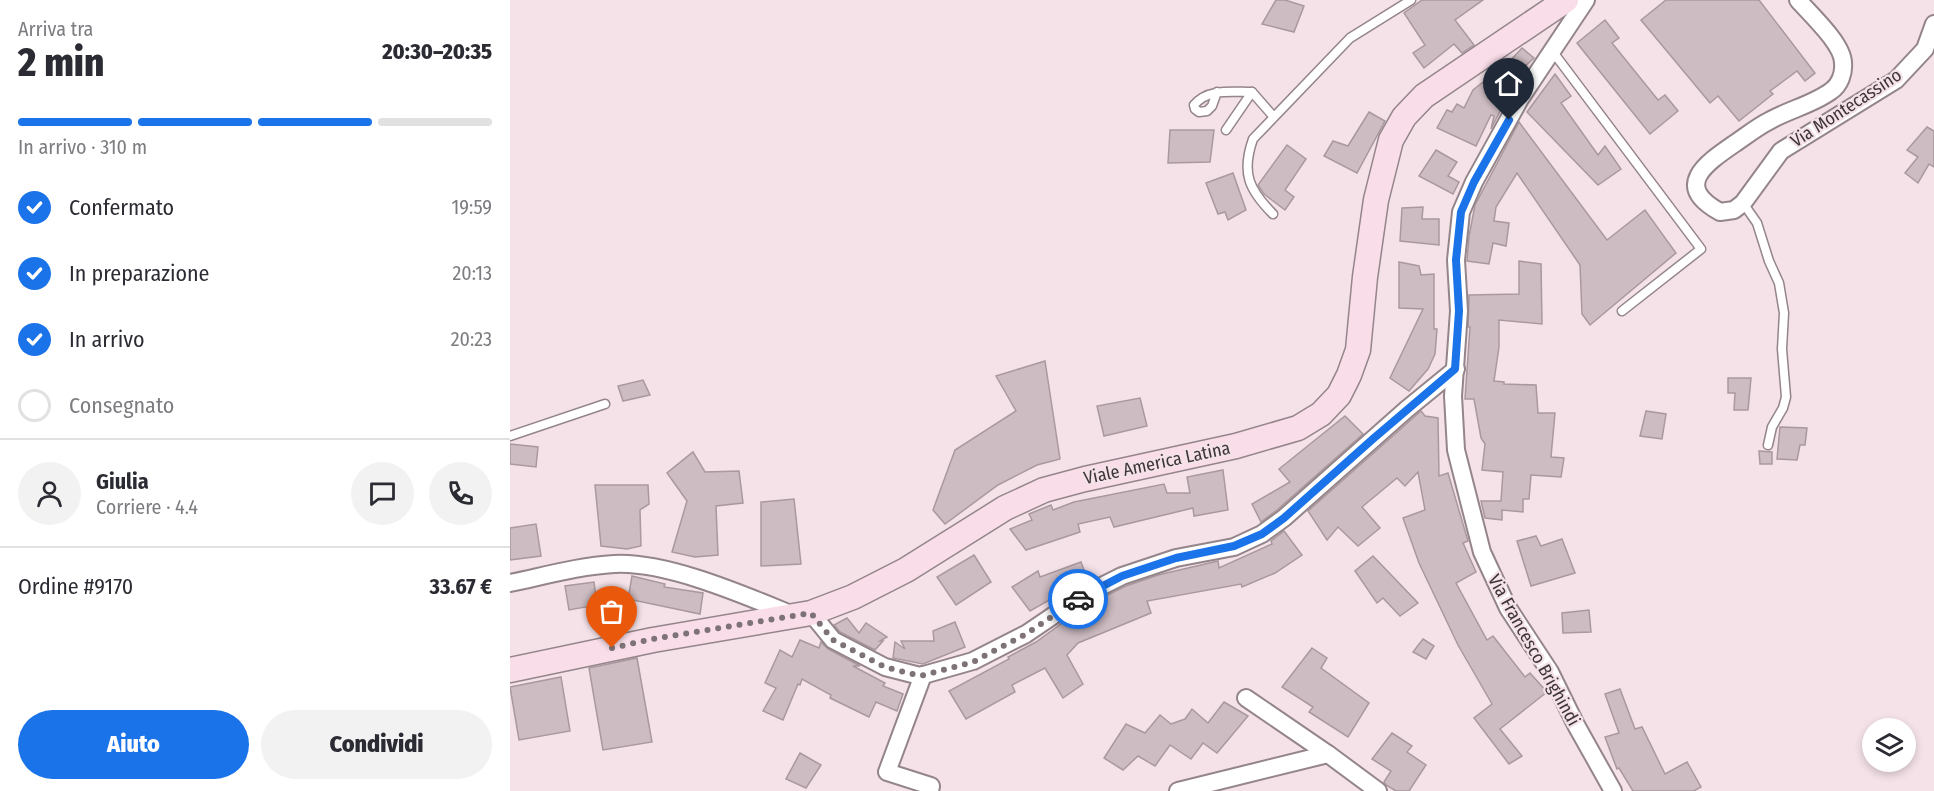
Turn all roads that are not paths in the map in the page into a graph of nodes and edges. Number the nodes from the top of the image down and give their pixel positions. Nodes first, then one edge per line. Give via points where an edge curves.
1 (1411, 0) edge
2 (1586, 0) edge
3 (1798, 0) edge
4 (1552, 4) edge
5 (1934, 24) edge
6 (1553, 52) junction
7 (1217, 92) dead end
8 (1252, 92) junction
9 (1273, 116) junction
10 (1227, 130) dead end
11 (1743, 203) junction
12 (1273, 214) dead end
13 (1622, 311) dead end
14 (1455, 369) junction
15 (605, 405) dead end
16 (510, 436) edge
17 (1768, 445) dead end
18 (510, 583) edge
19 (804, 615) junction
20 (510, 670) edge
21 (922, 675) junction
22 (1246, 698) dead end
23 (1328, 754) junction
24 (1608, 787) edge
25 (930, 791) edge
26 (1178, 791) edge
27 (1378, 791) edge

1 - 9 lane via 1350,38
2 - 6 street, Via Francesco Brighindi
3 - 11 street, Via Montecassino via 1839,48 1843,60 1840,82 1832,91 1768,121 1701,170 1696,183 1708,206 1720,212 1734,210
4 - 19 main road, Viale America Latina via 1424,96 1395,132 1376,200 1358,350 1339,395 1322,414 1298,428 1236,446 1044,490 1005,508 906,570 853,597
5 - 11 street, Via Montecassino via 1924,49 1896,80 1781,151
6 - 13 lane via 1701,249
6 - 14 street, Via Francesco Brighindi via 1520,99 1461,212 1456,260 1459,311
7 - 8 lane
8 - 9 lane
8 - 10 lane
9 - 12 lane via 1253,139 1247,169 1259,201
11 - 17 lane via 1757,223 1779,284 1784,313 1786,397
14 - 21 street via 1262,534 1234,546 1176,558 1122,576 973,662
14 - 24 street, Via Francesco Brighindi via 1455,450 1482,552 1508,608 1551,672
15 - 16 lane
18 - 19 street via 614,564 649,566
19 - 20 main road, Viale America Latina via 653,639
19 - 21 street via 833,640 885,667
21 - 25 street via 886,772 931,786
22 - 23 street
23 - 26 street
23 - 27 street

